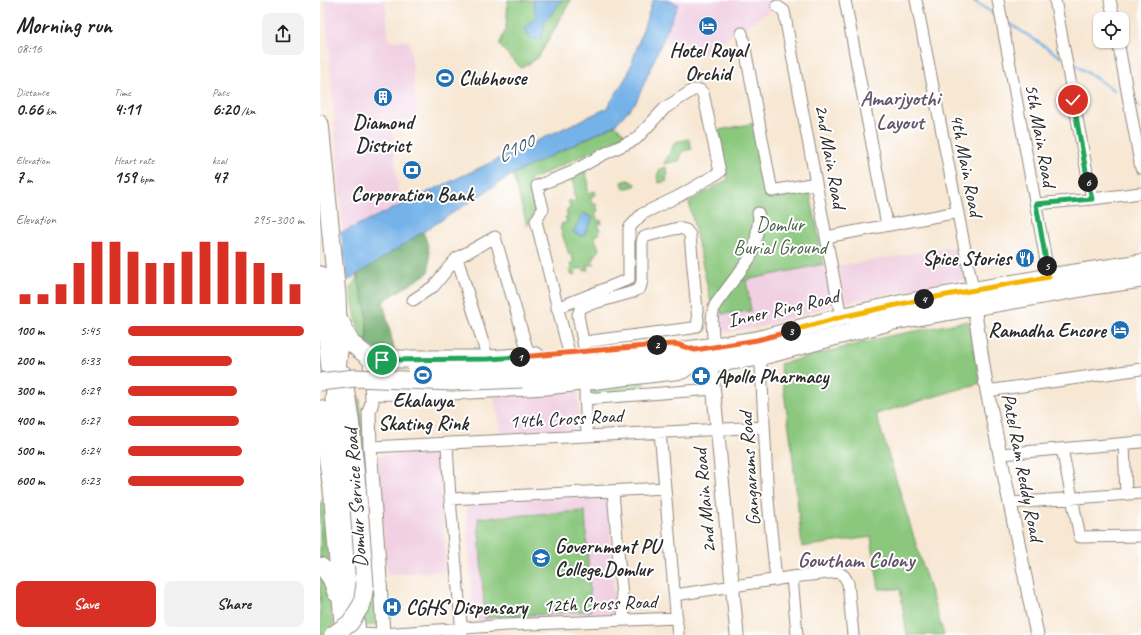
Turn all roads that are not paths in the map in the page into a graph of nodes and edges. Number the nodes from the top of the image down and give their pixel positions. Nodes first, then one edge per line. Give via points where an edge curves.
1 (845, 0) edge
2 (916, 0) edge
3 (998, 0) edge
4 (1054, 0) edge
5 (1110, 0) edge
6 (777, 6) dead end
7 (1113, 12) edge
8 (742, 33) dead end
9 (1119, 48) edge
10 (320, 124) edge
11 (1141, 168) edge
12 (816, 182) junction
13 (1141, 193) edge
14 (1092, 199) junction
15 (1036, 204) junction
16 (958, 212) junction
17 (758, 213) dead end
18 (887, 225) junction
19 (826, 237) junction
20 (457, 258) junction
21 (1141, 263) edge
22 (320, 275) edge
23 (1049, 277) junction
24 (1141, 279) edge
25 (973, 290) junction
26 (329, 295) junction
27 (413, 300) dead end
28 (974, 307) junction
29 (557, 308) junction
30 (338, 317) junction
31 (841, 317) junction
32 (714, 346) junction
33 (579, 349) junction
34 (339, 350) junction
35 (759, 357) junction
36 (370, 358) junction
37 (488, 359) junction
38 (700, 359) junction
39 (524, 367) junction
40 (1141, 369) edge
41 (320, 370) edge
42 (320, 382) edge
43 (585, 384) junction
44 (713, 388) junction
45 (987, 391) junction
46 (372, 393) junction
47 (585, 399) junction
48 (327, 405) edge
49 (764, 427) junction
50 (717, 429) junction
51 (660, 432) junction
52 (587, 435) junction
53 (1141, 442) edge
54 (447, 444) junction
55 (1124, 444) junction
56 (370, 447) junction
57 (1062, 449) junction
58 (1001, 454) junction
59 (328, 469) junction
60 (665, 488) junction
61 (613, 492) junction
62 (320, 493) edge
63 (1141, 493) edge
64 (1126, 494) junction
65 (1072, 498) junction
66 (450, 500) junction
67 (1010, 503) junction
68 (1141, 536) edge
69 (320, 566) edge
70 (792, 577) junction
71 (776, 580) junction
72 (732, 587) junction
73 (675, 595) junction
74 (343, 614) junction
75 (677, 618) junction
76 (624, 620) junction
77 (462, 632) edge
78 (352, 634) edge
79 (383, 634) edge
80 (333, 635) edge
81 (678, 635) edge
82 (737, 635) edge
83 (797, 635) edge
84 (853, 635) edge
85 (1037, 635) edge

1 - 18 street
2 - 16 street, 4th Main Road
3 - 15 street, 5th Main Road
4 - 14 street
5 - 7 street
6 - 12 street, 2nd Main Road via 784,10
8 - 12 street via 772,190
9 - 11 street
10 - 26 main road via 330,230
12 - 19 street, 2nd Main Road
13 - 14 street
14 - 15 street
15 - 23 street, 5th Main Road
16 - 18 street
16 - 25 street, 4th Main Road
17 - 32 street via 755,247 750,258 713,311
18 - 19 street
19 - 31 street, 2nd Main Road
20 - 27 street via 434,286
20 - 37 street
20 - 39 street via 495,237
21 - 23 main road, Inner Ring Road
22 - 26 main road
23 - 25 main road, Inner Ring Road
24 - 28 main road, Inner Ring Road
25 - 31 main road, Inner Ring Road
26 - 30 main road
26 - 48 main road
28 - 35 main road, Inner Ring Road via 889,322
28 - 45 street, Patel Ram Reddy Road
29 - 29 street via 629,279 630,228 642,214 720,172 703,93 700,90 693,90 665,108 636,139 572,172 537,186 543,209 536,221
29 - 33 street
30 - 34 main road
30 - 36 main road via 351,343
31 - 32 main road, Inner Ring Road via 757,340
32 - 38 main road, Inner Ring Road
33 - 33 street via 580,309 640,288 643,238 678,228 686,230 690,235 698,321 696,326
33 - 38 main road via 676,344
33 - 39 main road
34 - 48 main road
34 - 80 main road, bridge via 350,418 365,585 362,604 350,623
35 - 38 main road, Inner Ring Road
35 - 49 street, Gangarams Road
36 - 37 main road
36 - 46 street, Domlur Service Road
37 - 39 main road
38 - 39 main road
38 - 43 street via 683,372
38 - 44 street, 2nd Main Road
39 - 41 main road, bridge via 452,370 358,367
39 - 42 main road, bridge via 452,382 355,378
40 - 45 street
43 - 46 street via 430,394
43 - 47 street
44 - 47 street
44 - 50 street, 2nd Main Road
45 - 58 street, Patel Ram Reddy Road
46 - 56 street, Domlur Service Road via 369,412
47 - 52 street
48 - 59 main road
48 - 78 main road via 348,530
49 - 50 street, 14th Cross Road
49 - 71 street, Gangarams Road
50 - 51 street, 14th Cross Road
50 - 72 street, 2nd Main Road
51 - 52 street, 14th Cross Road
51 - 60 street
52 - 54 street, 14th Cross Road
53 - 55 street
54 - 56 street, 14th Cross Road
54 - 66 street
55 - 57 street
55 - 64 street
56 - 79 street, Domlur Service Road
57 - 58 street
57 - 65 street
58 - 67 street, Patel Ram Reddy Road
59 - 62 main road
59 - 74 main road
60 - 61 street
60 - 73 street
61 - 66 street
61 - 76 street
63 - 64 street
64 - 65 street
65 - 67 street
65 - 68 street via 1080,537
66 - 77 street
67 - 85 street, Patel Ram Reddy Road
69 - 74 main road via 332,579
70 - 71 street
70 - 83 street
70 - 84 street via 838,572 844,576 848,583
71 - 72 street
72 - 73 street
72 - 82 street, 2nd Main Road
73 - 75 street
74 - 78 main road
75 - 76 street, 12th Cross Road
75 - 81 street
76 - 77 street, 12th Cross Road via 507,625
77 - 79 street, 12th Cross Road
78 - 79 street, 12th Cross Road

